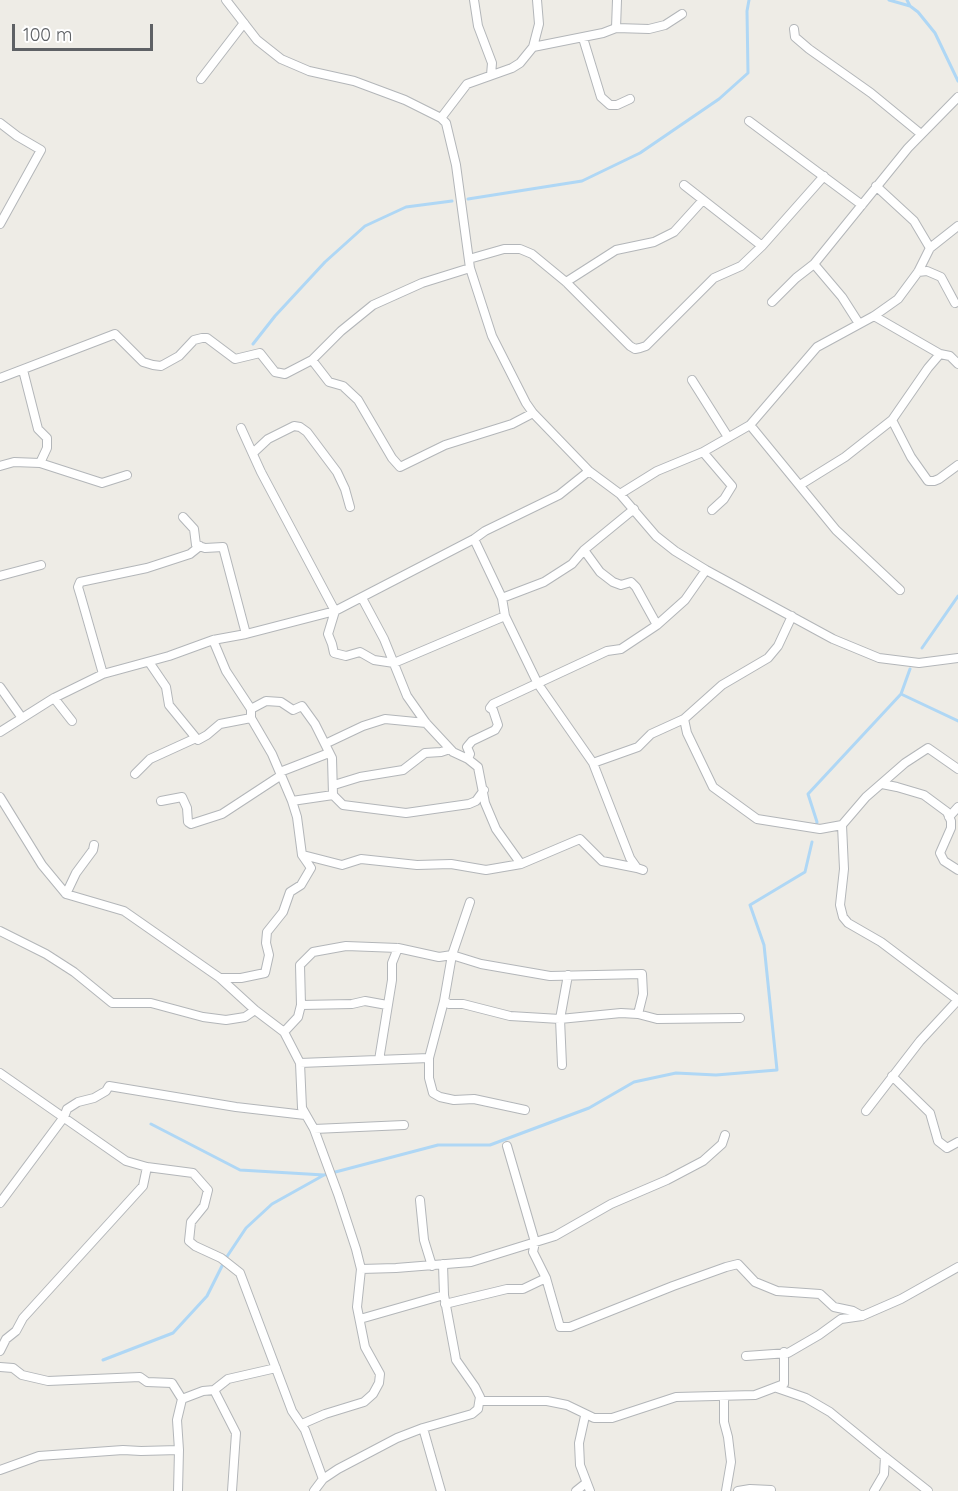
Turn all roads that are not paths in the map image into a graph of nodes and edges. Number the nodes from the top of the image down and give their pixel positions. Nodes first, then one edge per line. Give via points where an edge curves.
1 (226, 0) edge
2 (474, 0) edge
3 (537, 0) edge
4 (616, 0) edge
5 (681, 14) dead end
6 (243, 22) junction
7 (616, 28) junction
8 (794, 29) dead end
9 (583, 38) junction
10 (533, 47) junction
11 (491, 75) junction
12 (201, 79) dead end
13 (958, 97) edge
14 (630, 99) dead end
15 (444, 117) junction
16 (749, 121) dead end
17 (0, 123) edge
18 (921, 134) junction
19 (824, 176) junction
20 (684, 185) dead end
21 (876, 186) junction
22 (703, 201) junction
23 (862, 204) junction
24 (0, 224) edge
25 (958, 226) edge
26 (762, 246) junction
27 (930, 248) junction
28 (469, 264) junction
29 (814, 264) junction
30 (918, 272) junction
31 (566, 282) junction
32 (772, 302) dead end
33 (956, 303) dead end
34 (874, 316) junction
35 (858, 322) junction
36 (940, 354) junction
37 (312, 360) junction
38 (958, 364) edge
39 (23, 370) junction
40 (0, 378) edge
41 (692, 380) dead end
42 (533, 413) junction
43 (892, 420) junction
44 (750, 425) junction
45 (242, 428) dead end
46 (728, 437) junction
47 (703, 452) junction
48 (253, 453) junction
49 (40, 463) junction
50 (958, 465) edge
51 (0, 466) edge
52 (589, 471) junction
53 (126, 475) dead end
54 (800, 485) junction
55 (620, 494) junction
56 (350, 507) dead end
57 (634, 509) junction
58 (712, 510) dead end
59 (183, 517) dead end
60 (474, 539) junction
61 (200, 546) junction
62 (584, 550) junction
63 (41, 565) dead end
64 (706, 570) junction
65 (0, 576) edge
66 (900, 590) dead end
67 (362, 598) junction
68 (502, 598) junction
69 (335, 610) junction
70 (505, 616) junction
71 (792, 616) junction
72 (657, 625) junction
73 (246, 634) junction
74 (213, 640) junction
75 (958, 658) edge
76 (149, 662) junction
77 (394, 663) junction
78 (103, 674) junction
79 (538, 684) junction
80 (0, 687) edge
81 (54, 698) junction
82 (251, 709) junction
83 (22, 718) junction
84 (252, 718) junction
85 (684, 718) junction
86 (72, 721) dead end
87 (426, 723) junction
88 (0, 732) edge
89 (196, 738) junction
90 (325, 744) junction
91 (450, 749) junction
92 (329, 753) junction
93 (468, 759) junction
94 (592, 763) junction
95 (958, 769) edge
96 (135, 774) dead end
97 (280, 774) junction
98 (882, 784) junction
99 (334, 785) junction
100 (484, 790) junction
101 (333, 795) junction
102 (0, 797) edge
103 (161, 801) dead end
104 (292, 801) junction
105 (958, 807) edge
106 (950, 817) junction
107 (842, 825) junction
108 (94, 844) dead end
109 (302, 855) junction
110 (521, 864) junction
111 (958, 870) edge
112 (66, 894) junction
113 (470, 902) dead end
114 (0, 931) edge
115 (398, 948) junction
116 (452, 955) junction
117 (568, 975) junction
118 (220, 978) junction
119 (444, 1001) junction
120 (301, 1005) junction
121 (387, 1005) junction
122 (255, 1010) junction
123 (638, 1014) junction
124 (740, 1018) dead end
125 (560, 1019) junction
126 (284, 1032) junction
127 (429, 1058) junction
128 (379, 1060) junction
129 (300, 1063) junction
130 (562, 1065) dead end
131 (0, 1073) edge
132 (892, 1076) junction
133 (525, 1110) dead end
134 (866, 1111) dead end
135 (305, 1115) junction
136 (64, 1118) junction
137 (404, 1125) dead end
138 (314, 1129) junction
139 (725, 1136) dead end
140 (958, 1142) edge
141 (507, 1146) dead end
142 (147, 1167) junction
143 (420, 1200) dead end
144 (0, 1203) edge
145 (535, 1242) junction
146 (443, 1264) junction
147 (432, 1266) junction
148 (958, 1267) edge
149 (361, 1269) junction
150 (546, 1278) junction
151 (444, 1295) junction
152 (445, 1304) junction
153 (862, 1316) junction
154 (360, 1319) junction
155 (0, 1351) edge
156 (784, 1352) junction
157 (746, 1356) dead end
158 (0, 1367) edge
159 (276, 1368) junction
160 (777, 1388) junction
161 (214, 1390) junction
162 (724, 1396) junction
163 (182, 1399) junction
164 (481, 1401) junction
165 (585, 1416) junction
166 (302, 1424) junction
167 (423, 1428) junction
168 (179, 1450) junction
169 (885, 1456) junction
170 (0, 1470) edge
171 (323, 1479) junction
172 (588, 1487) edge
173 (771, 1490) edge
174 (178, 1491) edge
175 (232, 1491) edge
176 (314, 1491) edge
177 (441, 1491) edge
178 (576, 1491) edge
179 (726, 1491) edge
180 (738, 1491) edge
181 (874, 1491) edge
182 (928, 1491) edge

1 - 6 street
2 - 11 street via 478,26 492,63
3 - 10 street via 539,24
4 - 7 street
5 - 7 street via 665,25 649,29
6 - 12 street
6 - 15 street via 281,59 309,71 354,81
7 - 9 street
8 - 18 street via 795,37 809,49
9 - 10 street
9 - 14 street via 602,97 610,105
10 - 11 street via 520,63
11 - 15 street via 467,84
13 - 18 street
15 - 28 street via 456,165
16 - 19 street
17 - 24 street via 41,150
18 - 21 street
19 - 23 street
19 - 26 street
20 - 22 street
21 - 23 street
21 - 27 street via 914,221
22 - 26 street
22 - 31 street via 674,232 654,242 616,250
23 - 29 street
25 - 27 street
26 - 31 street via 741,266 714,278 646,346 635,349
27 - 30 street
28 - 31 street via 504,249 520,249
28 - 37 street via 373,305
28 - 42 street via 492,336
29 - 32 street
29 - 35 street
30 - 33 street via 941,277
30 - 34 street via 898,299
34 - 35 street
34 - 36 street
35 - 44 street via 817,347
36 - 38 street
36 - 43 street
37 - 39 street via 285,374 275,372 260,353 235,359 202,338 161,366 144,362 115,334
37 - 42 street via 329,382 343,386 358,400 400,467
39 - 40 street
39 - 49 street via 38,429 47,438
41 - 46 street
42 - 52 street
43 - 50 street via 928,481 934,482
43 - 54 street via 845,457
44 - 46 street
44 - 54 street
45 - 48 street
46 - 47 street
47 - 55 street via 657,471
47 - 58 street via 732,486
48 - 56 street via 268,439 294,426 300,427 337,472
48 - 69 street
49 - 51 street
49 - 53 street via 102,483
52 - 55 street
52 - 60 street via 559,495
54 - 66 street via 836,530
55 - 57 street
57 - 62 street
57 - 64 street via 656,536
59 - 61 street via 194,529 196,545
60 - 67 street
60 - 68 street
61 - 73 street via 223,548
61 - 78 street via 190,554 147,568 80,582
62 - 68 street via 572,564 544,582
62 - 72 street via 613,582 631,582 636,586
63 - 65 street
64 - 71 street
64 - 72 street via 685,600
67 - 69 street
67 - 77 street
68 - 70 street
69 - 73 street
69 - 77 street via 328,634 334,653 346,656 360,652 374,660
70 - 77 street
70 - 79 street
71 - 75 street via 879,658 919,663
71 - 85 street via 768,658 722,686
72 - 79 street via 621,649 607,651
73 - 74 street
74 - 76 street
74 - 82 street via 226,671
76 - 78 street
76 - 89 street via 166,687 169,705
77 - 87 street via 407,696
78 - 81 street
79 - 93 street via 493,704 490,708 498,725 472,741 467,747
79 - 94 street
80 - 83 street
81 - 83 street
81 - 86 street
82 - 84 street
82 - 90 street via 266,701 281,702 293,710 302,706
83 - 88 street
84 - 89 street via 220,724
84 - 97 street
85 - 94 street via 651,734 638,747
85 - 107 street via 687,733 713,787 757,819 820,830
87 - 90 street via 386,719
87 - 91 street
89 - 96 street via 150,759
90 - 92 street
91 - 93 street
91 - 99 street via 425,753 403,770
92 - 97 street
92 - 99 street
93 - 100 street via 478,767
94 - 110 street via 630,858 640,869 602,861 580,839
95 - 98 street via 928,748
97 - 103 street via 222,814 191,824 182,797
97 - 104 street
98 - 106 street via 924,795
98 - 107 street
99 - 101 street
100 - 101 street via 469,804 406,813 343,805
100 - 110 street via 496,829
101 - 104 street
102 - 112 street via 42,866
104 - 109 street
105 - 106 street
106 - 111 street via 951,828 940,854
107 - 132 street via 843,916 958,1000
108 - 112 street
109 - 110 street via 342,865 361,859 486,870
109 - 118 street via 311,868 301,885 290,891 283,912 267,932 269,955 265,973
112 - 118 street via 124,911
113 - 116 street
114 - 122 street via 74,972 112,1003 151,1003 226,1020 244,1017
115 - 116 street via 439,957
115 - 120 street via 346,945 313,952 300,965
115 - 121 street via 392,963
116 - 117 street via 511,970
116 - 119 street
117 - 123 street via 642,974
117 - 125 street
118 - 122 street
119 - 125 street via 510,1016
119 - 127 street
120 - 121 street via 365,1001
120 - 126 street via 298,1017
121 - 128 street
122 - 126 street
123 - 124 street via 657,1019
123 - 125 street
125 - 130 street
126 - 129 street
127 - 128 street
127 - 133 street via 433,1094
128 - 129 street
129 - 135 street
131 - 136 street
132 - 134 street
132 - 140 street via 930,1113 938,1141 947,1148
135 - 136 street via 109,1086 94,1098 67,1109
135 - 138 street
136 - 142 street via 126,1161
136 - 144 street
137 - 138 street
138 - 149 street
139 - 145 street via 722,1144 703,1161 611,1204 555,1236
141 - 145 street
142 - 155 street via 143,1186 23,1318
142 - 159 street via 193,1173 208,1190 204,1206 191,1222 189,1240 240,1274
143 - 147 street via 424,1240
145 - 146 street via 471,1262
145 - 150 street via 533,1252
146 - 147 street
146 - 151 street
147 - 149 street
148 - 153 street
149 - 154 street via 357,1307
150 - 152 street via 523,1289 507,1289
150 - 153 street via 560,1327 570,1327 738,1264 755,1282 777,1291 820,1294 834,1307
151 - 152 street
151 - 154 street
152 - 164 street via 456,1360
153 - 156 street via 841,1319 809,1341
154 - 166 street via 365,1347 380,1374 374,1394 364,1402
156 - 157 street
156 - 160 street via 784,1384
158 - 163 street via 48,1381 141,1377 147,1382 172,1383
159 - 161 street via 228,1379
159 - 166 street via 292,1411
160 - 162 street via 755,1395
160 - 169 street via 830,1412
161 - 163 street
161 - 175 street via 236,1433
162 - 165 street via 676,1397 612,1418
162 - 179 street via 731,1462
163 - 168 street via 177,1420
164 - 165 street via 547,1401
164 - 167 street via 472,1414
165 - 172 street via 579,1443 580,1465
166 - 171 street
167 - 171 street via 381,1446
167 - 177 street
168 - 170 street via 39,1456
168 - 174 street
169 - 181 street via 884,1474
169 - 182 street
171 - 176 street
172 - 178 street
173 - 180 street

